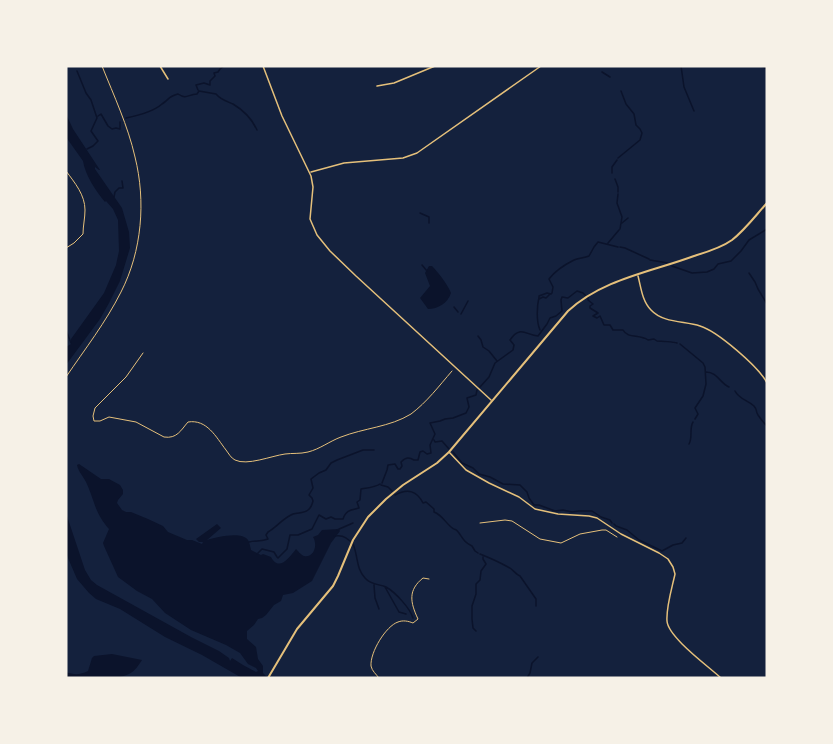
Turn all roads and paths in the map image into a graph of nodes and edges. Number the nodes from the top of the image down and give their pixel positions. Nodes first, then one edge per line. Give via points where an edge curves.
1 (102, 66) edge
2 (160, 66) edge
3 (263, 66) edge
4 (435, 66) edge
5 (541, 66) edge
6 (168, 79) dead end
7 (377, 86) dead end
8 (66, 171) edge
9 (310, 173) junction
10 (767, 203) edge
11 (66, 248) edge
12 (637, 274) junction
13 (143, 353) dead end
14 (455, 367) junction
15 (66, 377) edge
16 (767, 383) edge
17 (492, 401) junction
18 (449, 452) junction
19 (480, 523) dead end
20 (621, 534) junction
21 (429, 579) dead end
22 (268, 678) edge
23 (379, 678) edge
24 (722, 678) edge

1 - 15 path via 136,159 140,228 123,290
2 - 6 street
3 - 9 street
4 - 7 street
5 - 9 street via 417,153 403,158 344,163
8 - 11 path via 80,191 85,211 83,234
9 - 14 street via 310,219 323,242
10 - 12 main road via 728,242
12 - 16 street via 643,297 653,312 715,333
12 - 17 main road via 596,291 568,311
13 - 14 path via 95,408 94,421 109,417 136,422 170,438 188,422 197,422 212,430 238,462 308,452 340,437 399,420 426,401
14 - 17 street
17 - 18 main road
18 - 20 street via 466,470 535,509 594,517
18 - 22 main road via 398,489 368,517 353,540 336,581 297,628
19 - 20 path via 512,521 540,539 561,543 602,530 617,537
20 - 24 street via 670,562 675,574 666,618 668,627
21 - 23 path via 420,579 413,588 418,619 394,624 375,646 371,659

